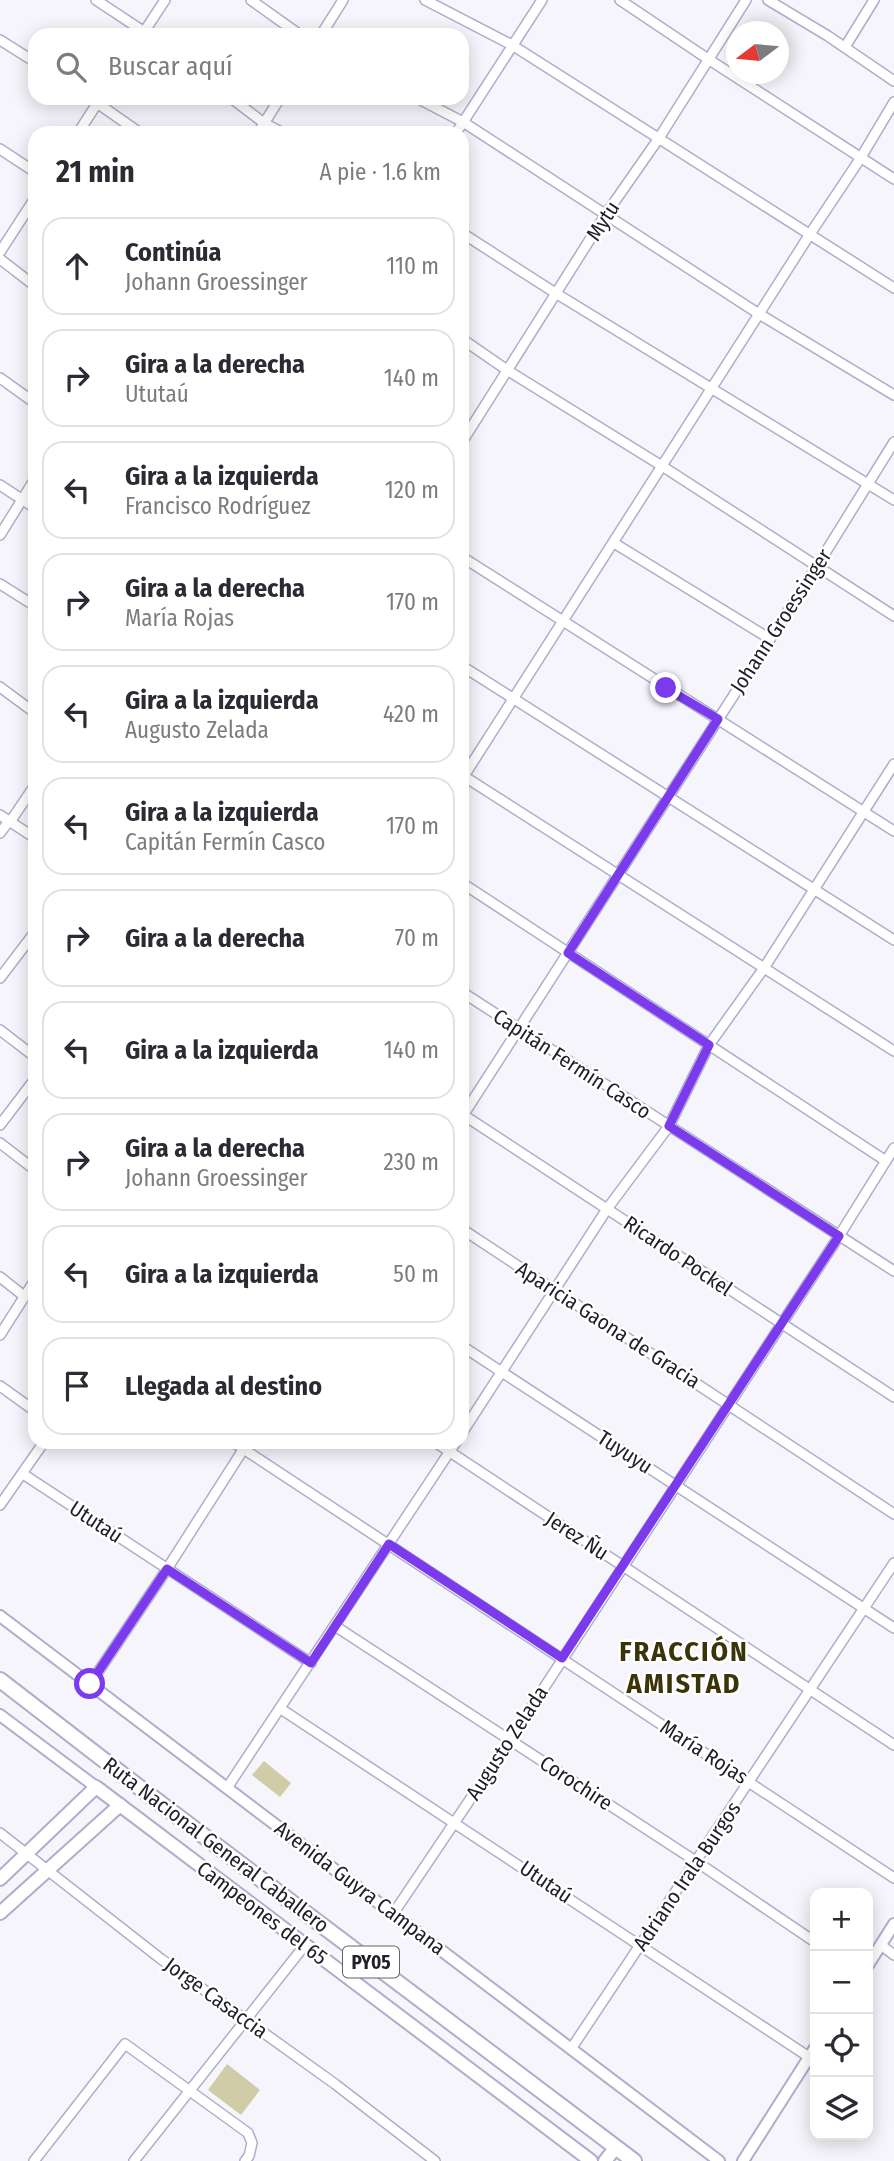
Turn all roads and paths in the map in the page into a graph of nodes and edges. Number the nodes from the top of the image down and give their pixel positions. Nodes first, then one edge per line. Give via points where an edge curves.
1 (96, 0) edge
2 (165, 0) edge
3 (251, 0) edge
4 (343, 0) edge
5 (425, 0) edge
6 (542, 0) edge
7 (620, 0) edge
8 (746, 0) edge
9 (768, 0) edge
10 (874, 0) edge
11 (136, 28) edge
12 (149, 28) edge
13 (290, 28) edge
14 (325, 28) edge
15 (0, 40) edge
16 (512, 45) junction
17 (845, 47) junction
18 (28, 58) edge
19 (708, 59) junction
20 (894, 81) edge
21 (894, 102) edge
22 (93, 105) edge
23 (103, 105) edge
24 (240, 105) edge
25 (276, 105) edge
26 (430, 105) edge
27 (463, 122) junction
28 (264, 123) junction
29 (82, 126) edge
30 (131, 126) edge
31 (262, 126) edge
32 (270, 126) edge
33 (460, 126) edge
34 (659, 138) junction
35 (0, 149) edge
36 (860, 159) junction
37 (28, 167) edge
38 (894, 179) edge
39 (28, 209) edge
40 (606, 214) junction
41 (810, 234) junction
42 (469, 237) edge
43 (0, 252) edge
44 (0, 259) edge
45 (28, 281) edge
46 (894, 289) edge
47 (557, 294) junction
48 (759, 314) junction
49 (469, 344) edge
50 (508, 370) junction
51 (0, 378) edge
52 (712, 389) junction
53 (894, 395) edge
54 (28, 398) edge
55 (469, 431) edge
56 (894, 442) edge
57 (662, 466) junction
58 (868, 484) junction
59 (0, 485) edge
60 (28, 490) edge
61 (22, 499) junction
62 (894, 500) edge
63 (28, 503) edge
64 (0, 535) edge
65 (614, 543) junction
66 (469, 561) edge
67 (817, 566) junction
68 (0, 584) edge
69 (28, 602) edge
70 (894, 616) edge
71 (562, 621) junction
72 (770, 639) junction
73 (469, 670) edge
74 (0, 687) edge
75 (513, 698) junction
76 (28, 708) edge
77 (718, 719) junction
78 (894, 764) edge
79 (469, 768) edge
80 (469, 781) edge
81 (28, 795) edge
82 (669, 796) junction
83 (863, 810) junction
84 (0, 815) edge
85 (10, 821) junction
86 (894, 831) edge
87 (0, 833) edge
88 (28, 833) edge
89 (617, 876) junction
90 (814, 887) junction
91 (469, 888) edge
92 (894, 940) edge
93 (28, 941) edge
94 (568, 953) junction
95 (764, 968) junction
96 (0, 978) edge
97 (469, 997) edge
98 (0, 1030) edge
99 (518, 1030) junction
100 (709, 1045) junction
101 (894, 1051) edge
102 (28, 1052) edge
103 (28, 1088) edge
104 (469, 1104) edge
105 (469, 1120) edge
106 (0, 1125) edge
107 (669, 1126) junction
108 (0, 1143) edge
109 (894, 1148) edge
110 (886, 1161) junction
111 (28, 1165) edge
112 (607, 1209) junction
113 (469, 1234) edge
114 (839, 1236) junction
115 (894, 1271) edge
116 (0, 1277) edge
117 (28, 1290) edge
118 (556, 1290) junction
119 (24, 1296) junction
120 (781, 1324) junction
121 (0, 1335) edge
122 (469, 1350) edge
123 (502, 1371) junction
124 (0, 1386) edge
125 (894, 1397) edge
126 (28, 1405) edge
127 (729, 1405) junction
128 (469, 1422) edge
129 (39, 1449) edge
130 (243, 1449) edge
131 (252, 1449) edge
132 (447, 1449) edge
133 (450, 1451) junction
134 (23, 1474) junction
135 (676, 1485) junction
136 (0, 1505) edge
137 (894, 1514) edge
138 (389, 1544) junction
139 (894, 1563) edge
140 (622, 1565) junction
141 (167, 1569) junction
142 (865, 1608) junction
143 (0, 1616) edge
144 (335, 1626) junction
145 (894, 1628) edge
146 (562, 1658) junction
147 (311, 1663) junction
148 (0, 1680) edge
149 (90, 1684) junction
150 (812, 1690) junction
151 (281, 1709) junction
152 (0, 1715) edge
153 (510, 1740) junction
154 (894, 1745) edge
155 (750, 1782) junction
156 (96, 1787) junction
157 (227, 1788) junction
158 (120, 1805) junction
159 (456, 1822) junction
160 (0, 1833) edge
161 (28, 1855) junction
162 (697, 1862) junction
163 (48, 1871) junction
164 (894, 1878) edge
165 (0, 1879) edge
166 (0, 1913) edge
167 (393, 1914) junction
168 (894, 1924) edge
169 (810, 1939) edge
170 (305, 1945) junction
171 (641, 1945) junction
172 (881, 1945) junction
173 (894, 1955) edge
174 (873, 1957) edge
175 (247, 2020) junction
176 (571, 2049) junction
177 (810, 2051) edge
178 (810, 2055) edge
179 (190, 2091) junction
180 (616, 2147) junction
181 (34, 2161) edge
182 (134, 2161) edge
183 (245, 2161) edge
184 (435, 2161) edge
185 (591, 2161) edge
186 (605, 2161) edge
187 (634, 2161) edge
188 (719, 2161) edge
189 (743, 2161) edge

1 - 11 street
2 - 12 street
3 - 13 street
4 - 14 street
5 - 16 street
6 - 16 street
7 - 19 street
8 - 19 street, Mytu
9 - 17 street
10 - 17 street
15 - 18 street
16 - 27 street
16 - 34 street
17 - 20 street
19 - 34 street, Mytu
19 - 36 street
21 - 36 street
22 - 29 street
23 - 30 street
24 - 28 street
25 - 28 street
26 - 27 street
27 - 33 street
27 - 40 street
28 - 31 street
28 - 32 street
34 - 40 street, Mytu
34 - 41 street
35 - 37 street
36 - 38 street
36 - 41 street
39 - 43 street
40 - 47 street, Mytu
40 - 48 street
41 - 46 street
41 - 48 street
42 - 47 street
44 - 45 street
47 - 50 street, Mytu
47 - 52 street
48 - 52 street
48 - 53 street
49 - 50 street
50 - 55 street, Mytu
50 - 57 street
51 - 54 street
52 - 57 street
52 - 58 street
56 - 58 street, Johann Groessinger
57 - 65 street
57 - 67 street
58 - 62 street
58 - 67 street, Johann Groessinger
59 - 61 street
60 - 61 street
61 - 63 street
61 - 64 street
65 - 71 street
65 - 72 street
66 - 71 street
67 - 70 street
67 - 72 street, Johann Groessinger
68 - 69 street
71 - 75 street
71 - 77 street
72 - 77 street, Johann Groessinger
73 - 75 street
74 - 76 street
75 - 79 street
75 - 82 street
77 - 82 street, Johann Groessinger
77 - 83 street
78 - 83 street
80 - 89 street
81 - 85 street
82 - 89 street, Johann Groessinger
82 - 90 street
83 - 86 street
83 - 90 street
84 - 85 street
85 - 87 street
85 - 88 street
89 - 94 street, Johann Groessinger
89 - 95 street
90 - 92 street
90 - 95 street
91 - 94 street
93 - 96 street
94 - 99 street, Johann Groessinger
94 - 100 street
95 - 100 street
95 - 101 street
97 - 99 street, Capitán Fermín Casco
98 - 102 street
99 - 104 street, Johann Groessinger
99 - 107 street, Capitán Fermín Casco
100 - 107 street
100 - 110 street
103 - 106 street
105 - 112 street, Ricardo Pockel
107 - 112 street
107 - 114 street, Capitán Fermín Casco
108 - 111 street
109 - 110 street, Augusto Zelada
110 - 114 street, Augusto Zelada
112 - 118 street
112 - 120 street, Ricardo Pockel
113 - 118 street, Aparicia Gaona de Gracia
114 - 115 street, Capitán Fermín Casco
114 - 120 street, Augusto Zelada
116 - 119 street
117 - 119 street
118 - 123 street
118 - 127 street, Aparicia Gaona de Gracia
119 - 121 street
120 - 125 street, Ricardo Pockel
120 - 127 street, Augusto Zelada
122 - 123 street, Tuyuyu
123 - 128 street
123 - 135 street, Tuyuyu
124 - 126 street
127 - 135 street, Augusto Zelada
127 - 137 street, Aparicia Gaona de Gracia
129 - 134 street
130 - 141 street
131 - 138 street, María Rojas
132 - 133 street, Jerez Ñu
133 - 138 street
133 - 140 street, Jerez Ñu
134 - 136 street
134 - 141 street, Ututaú
135 - 140 street, Augusto Zelada
135 - 142 street, Tuyuyu
138 - 144 street
138 - 146 street, María Rojas
139 - 142 street, Adriano Irala Burgos
140 - 146 street, Augusto Zelada
140 - 150 street, Jerez Ñu
141 - 147 street, Ututaú
141 - 149 street
142 - 145 street, Tuyuyu
142 - 150 street, Adriano Irala Burgos
143 - 149 street, Avenida Guyra Campana
144 - 147 street
144 - 153 street, Corochire
146 - 153 street, Augusto Zelada
146 - 155 street, María Rojas
147 - 151 street
148 - 180 highway, Ruta Nacional General Caballero / PY05
149 - 157 street, Avenida Guyra Campana
150 - 154 street, Jerez Ñu
150 - 155 street, Adriano Irala Burgos
151 - 157 street
151 - 159 street, Ututaú
152 - 156 street, Campeones del 65
153 - 159 street, Augusto Zelada
153 - 162 street, Corochire
155 - 162 street, Adriano Irala Burgos
155 - 164 street, María Rojas
156 - 158 main road, Campeones del 65
156 - 161 main road
157 - 167 street, Avenida Guyra Campana
158 - 163 main road
158 - 170 main road, Campeones del 65
159 - 167 street, Augusto Zelada
159 - 171 street, Ututaú
160 - 161 street, Jorge Casaccia
161 - 163 street, Jorge Casaccia
161 - 165 main road
162 - 169 street, Corochire
162 - 171 street, Adriano Irala Burgos
163 - 166 main road
163 - 175 street, Jorge Casaccia
167 - 176 street, Avenida Guyra Campana
168 - 172 street
170 - 175 street
170 - 185 main road, Campeones del 65
171 - 176 street, Adriano Irala Burgos
171 - 177 street, Ututaú
172 - 173 street
172 - 174 street
175 - 179 street
175 - 184 street, Jorge Casaccia
176 - 188 street, Avenida Guyra Campana
178 - 189 street
179 - 181 street via 125,2044
179 - 182 street
179 - 183 street via 248,2133 253,2143
180 - 186 main road
180 - 187 highway, Ruta Nacional General Caballero / PY05

